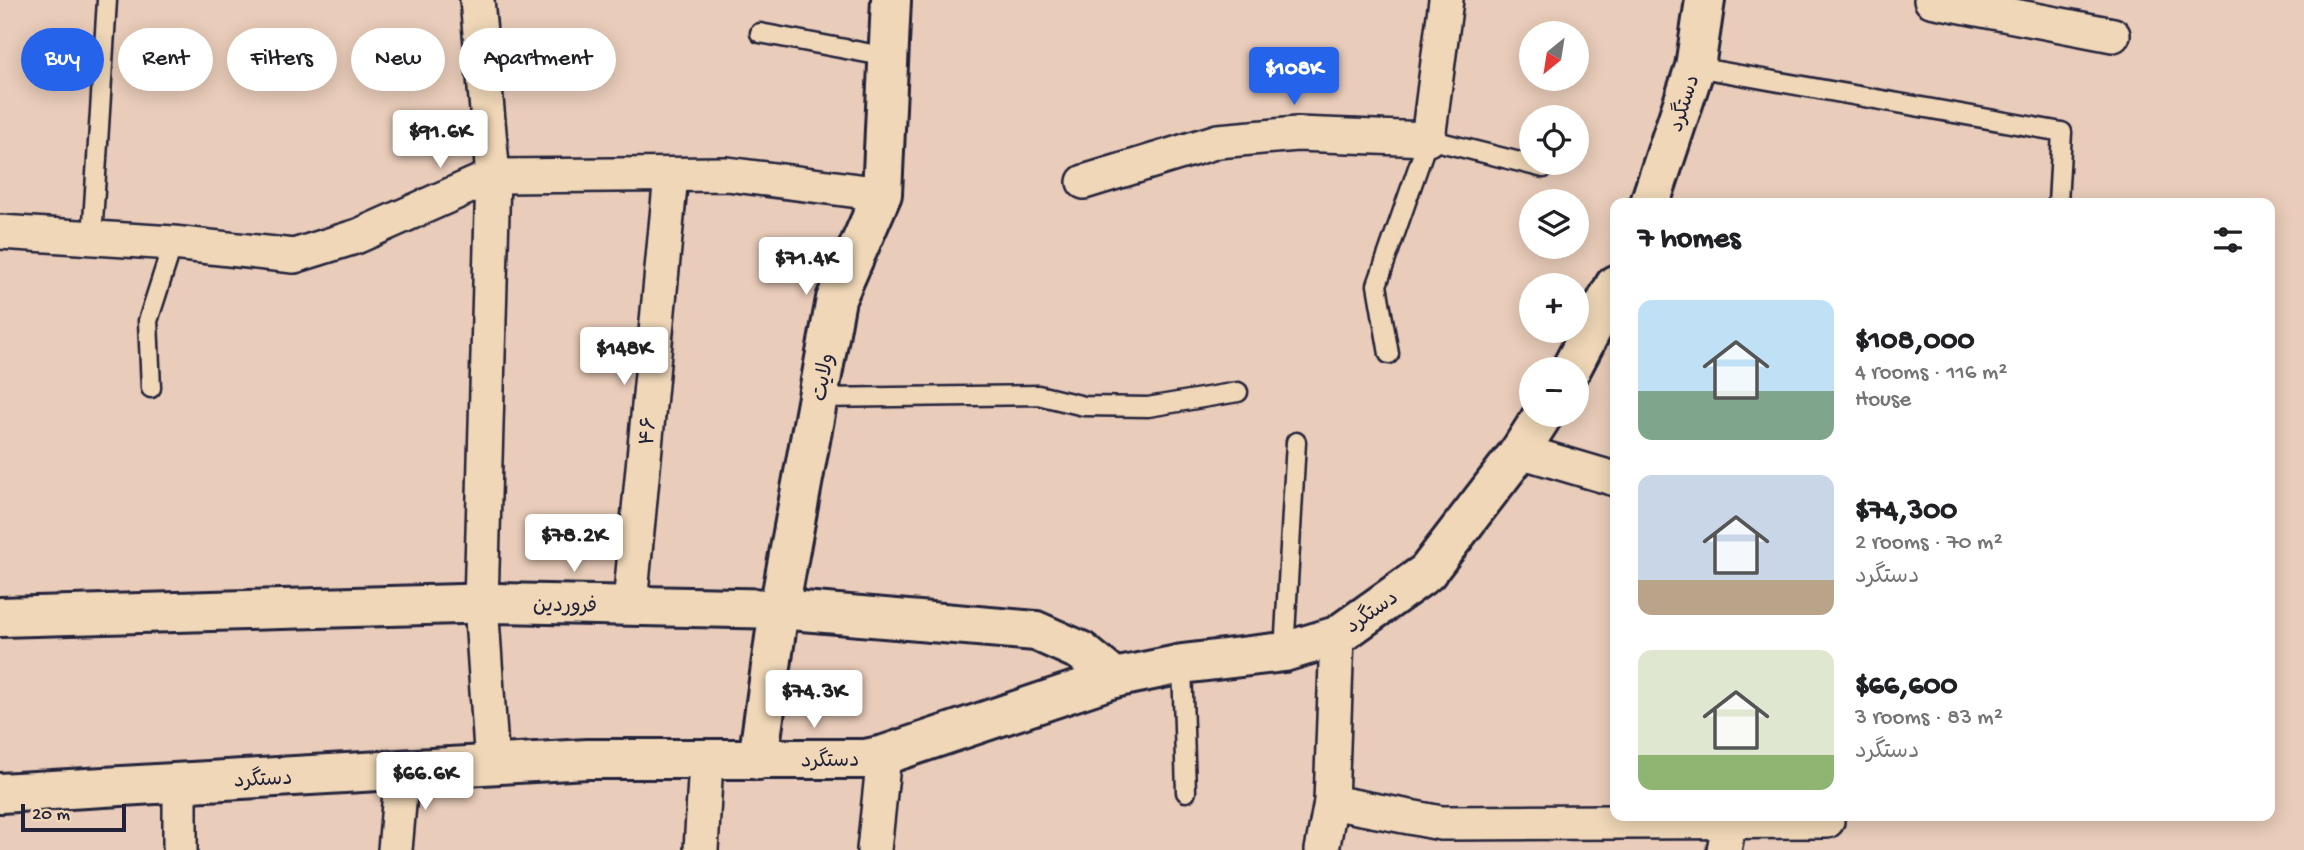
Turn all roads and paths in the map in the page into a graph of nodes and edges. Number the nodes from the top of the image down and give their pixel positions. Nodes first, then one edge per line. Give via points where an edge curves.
1 (107, 0) edge
2 (477, 0) edge
3 (891, 0) edge
4 (1446, 0) edge
5 (1705, 0) edge
6 (1931, 0) edge
7 (2036, 10) edge
8 (760, 33) dead end
9 (2113, 35) dead end
10 (888, 57) junction
11 (1695, 67) junction
12 (1428, 139) junction
13 (1519, 162) edge
14 (671, 175) junction
15 (493, 176) junction
16 (1084, 182) dead end
17 (882, 194) junction
18 (1652, 198) edge
19 (2058, 198) edge
20 (0, 232) edge
21 (92, 238) junction
22 (173, 243) junction
23 (1610, 295) edge
24 (1390, 354) dead end
25 (1578, 357) edge
26 (151, 388) dead end
27 (1238, 393) dead end
28 (818, 398) junction
29 (1535, 427) edge
30 (1296, 442) dead end
31 (1520, 451) junction
32 (1610, 478) edge
33 (481, 603) junction
34 (630, 604) junction
35 (779, 609) junction
36 (0, 617) edge
37 (1337, 636) junction
38 (1284, 652) junction
39 (1182, 664) junction
40 (1114, 678) junction
41 (884, 755) junction
42 (758, 760) junction
43 (706, 761) junction
44 (492, 765) junction
45 (402, 770) junction
46 (180, 783) junction
47 (1186, 792) dead end
48 (0, 793) edge
49 (1331, 802) junction
50 (1610, 819) edge
51 (1686, 821) edge
52 (1781, 821) edge
53 (1727, 835) edge
54 (180, 850) edge
55 (395, 850) edge
56 (701, 850) edge
57 (874, 850) edge
58 (1322, 850) edge

1 - 21 lane
2 - 15 street
3 - 10 main road, ولایت
4 - 12 street
5 - 11 main road, دستگرد
6 - 7 street
7 - 9 street
8 - 10 lane
10 - 17 main road, ولایت
11 - 18 main road, دستگرد
11 - 19 lane via 2062,132
12 - 13 lane
12 - 16 street via 1297,134 1217,141
12 - 24 lane via 1377,285
14 - 15 street
14 - 17 street via 727,174
14 - 34 street, ۴۶
15 - 22 street via 358,236 294,256
15 - 33 street
17 - 28 main road, ولایت via 836,299
20 - 21 street
21 - 22 street
22 - 26 lane via 148,321
23 - 25 main road
27 - 28 lane via 1148,407 1084,406 1038,395
28 - 35 main road, ولایت
29 - 31 main road, دستگرد
30 - 38 lane
31 - 32 street
31 - 37 main road, دستگرد via 1427,572
33 - 34 main road, فروردین
33 - 36 main road, فروردین
33 - 44 street
34 - 35 main road, فروردین
35 - 40 main road, فروردین via 1036,631 1081,651
35 - 42 main road, ولایت
37 - 38 main road, دستگرد
37 - 49 street
38 - 39 main road, دستگرد
39 - 40 main road, دستگرد
39 - 47 lane
40 - 41 main road, دستگرد
41 - 42 main road, دستگرد
41 - 57 street
42 - 43 main road, دستگرد
43 - 44 main road, دستگرد via 587,759
43 - 56 street
44 - 45 main road, دستگرد
45 - 46 main road, دستگرد
45 - 55 street
46 - 48 main road, دستگرد
46 - 54 street
49 - 50 street via 1441,822
49 - 58 street
51 - 53 street
52 - 53 street

